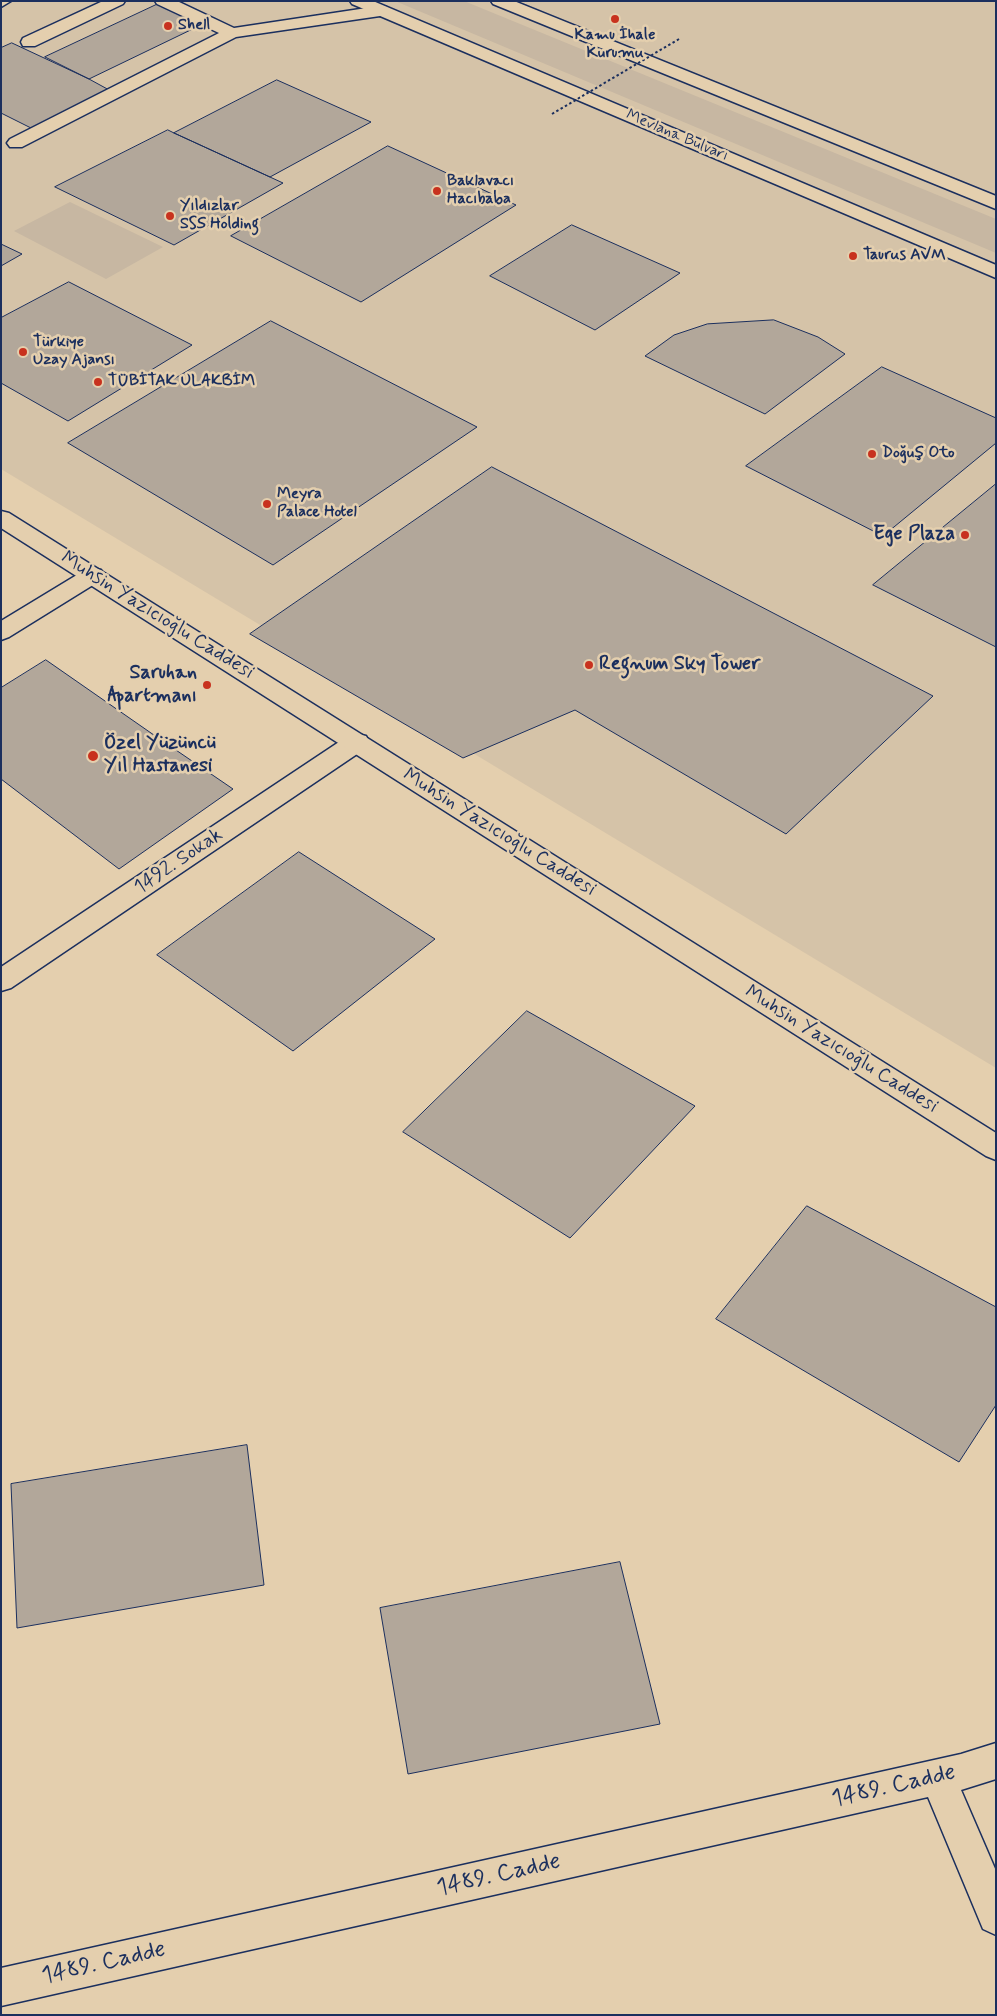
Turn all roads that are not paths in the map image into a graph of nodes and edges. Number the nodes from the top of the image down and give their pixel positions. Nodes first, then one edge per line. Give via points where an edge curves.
1 (117, 1) edge
2 (163, 1) edge
3 (358, 1) edge
4 (499, 1) edge
5 (380, 11) junction
6 (232, 32) junction
7 (29, 42) dead end
8 (16, 143) dead end
9 (996, 203) edge
10 (996, 272) edge
11 (1, 518) edge
12 (93, 575) junction
13 (1, 632) edge
14 (357, 742) junction
15 (1, 981) edge
16 (996, 1148) edge
17 (996, 1761) edge
18 (938, 1778) junction
19 (996, 1916) edge
20 (1, 1987) edge

1 - 7 main road
2 - 6 main road
3 - 5 main road, Mevlana Bulvarı
4 - 9 main road
5 - 6 main road
5 - 10 main road, Mevlana Bulvarı
6 - 8 main road
11 - 12 main road, Muhsin Yazıcıoğlu Caddesi
12 - 13 main road
12 - 14 main road, Muhsin Yazıcıoğlu Caddesi
14 - 15 main road, 1492. Sokak
14 - 16 main road, Muhsin Yazıcıoğlu Caddesi
17 - 18 main road, 1489. Cadde
18 - 19 main road
18 - 20 main road, 1489. Cadde

